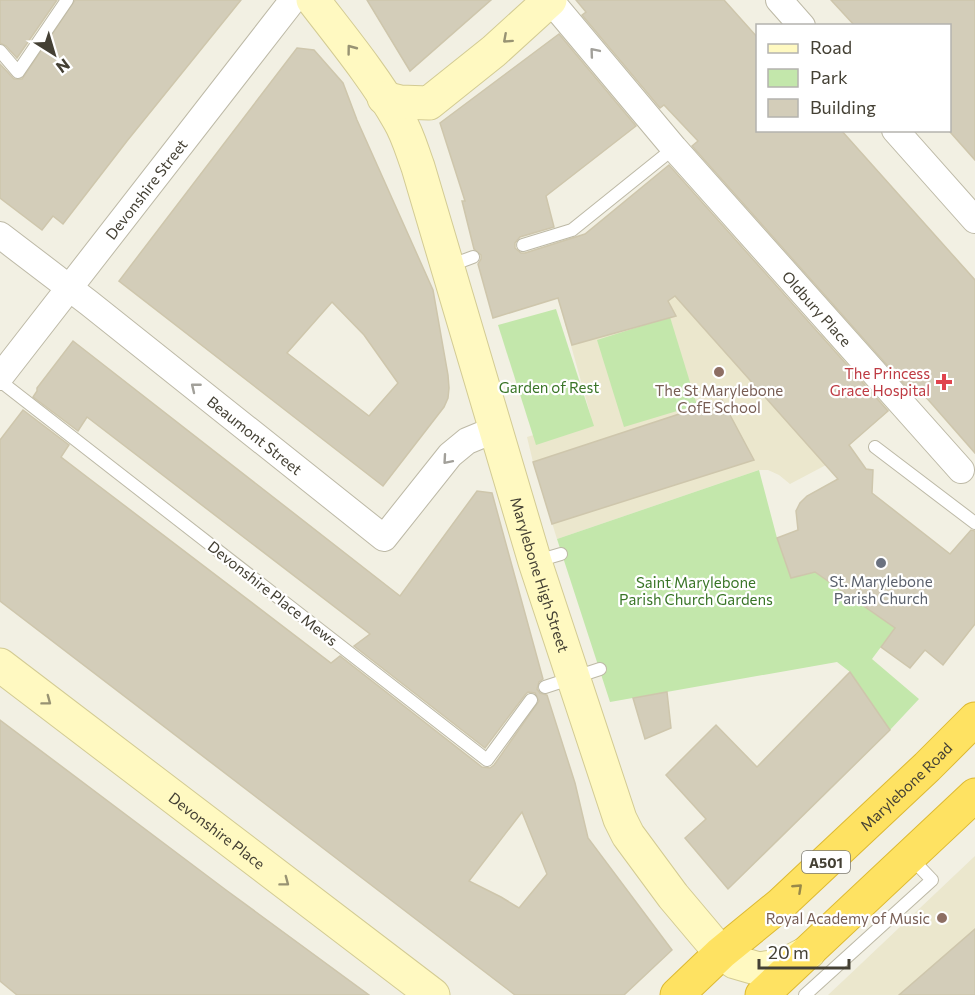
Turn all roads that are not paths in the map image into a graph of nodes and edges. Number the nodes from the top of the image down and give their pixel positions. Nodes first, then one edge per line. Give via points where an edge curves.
1 (67, 0) edge
2 (294, 0) edge
3 (313, 0) edge
4 (550, 0) edge
5 (779, 0) edge
6 (799, 24) edge
7 (0, 51) edge
8 (384, 98) junction
9 (429, 103) junction
10 (897, 132) edge
11 (674, 148) junction
12 (418, 167) junction
13 (975, 220) edge
14 (0, 235) edge
15 (523, 245) dead end
16 (70, 288) junction
17 (0, 379) edge
18 (496, 429) junction
19 (875, 447) dead end
20 (961, 470) dead end
21 (975, 523) edge
22 (0, 665) edge
23 (531, 700) dead end
24 (975, 720) edge
25 (975, 727) edge
26 (927, 767) junction
27 (975, 795) edge
28 (910, 857) junction
29 (810, 951) junction
30 (721, 953) junction
31 (433, 995) edge
32 (677, 995) edge
33 (762, 995) edge
34 (805, 995) edge

1 - 7 lane via 18,72
2 - 16 street, Devonshire Street
8 -> 3 street, Marylebone High Street
4 -> 9 street
11 -> 4 street, Oldbury Place
5 - 6 street
8 - 9 street
8 - 12 street, Marylebone High Street via 407,136
9 - 12 street, Marylebone High Street
10 - 13 street
11 - 15 lane via 572,230
11 - 20 street, Oldbury Place
12 - 18 street, Marylebone High Street via 461,262
14 - 16 street, Beaumont Street
16 - 17 street, Devonshire Street
18 -> 16 street, Beaumont Street via 467,441 450,455 384,538
17 - 23 lane, Devonshire Place Mews via 487,760
18 - 30 street, Marylebone High Street via 548,558 573,677 621,819 628,835
19 - 21 lane
22 -> 31 street, Devonshire Place
24 - 26 highway, Marylebone Road / A501
25 - 26 street
30 -> 26 highway, Marylebone Road / A501 via 781,904
27 - 28 highway
28 - 29 highway
28 - 34 lane via 932,880
29 - 30 street via 784,965 759,969
29 - 33 highway
30 - 32 highway, Marylebone Road / A501

